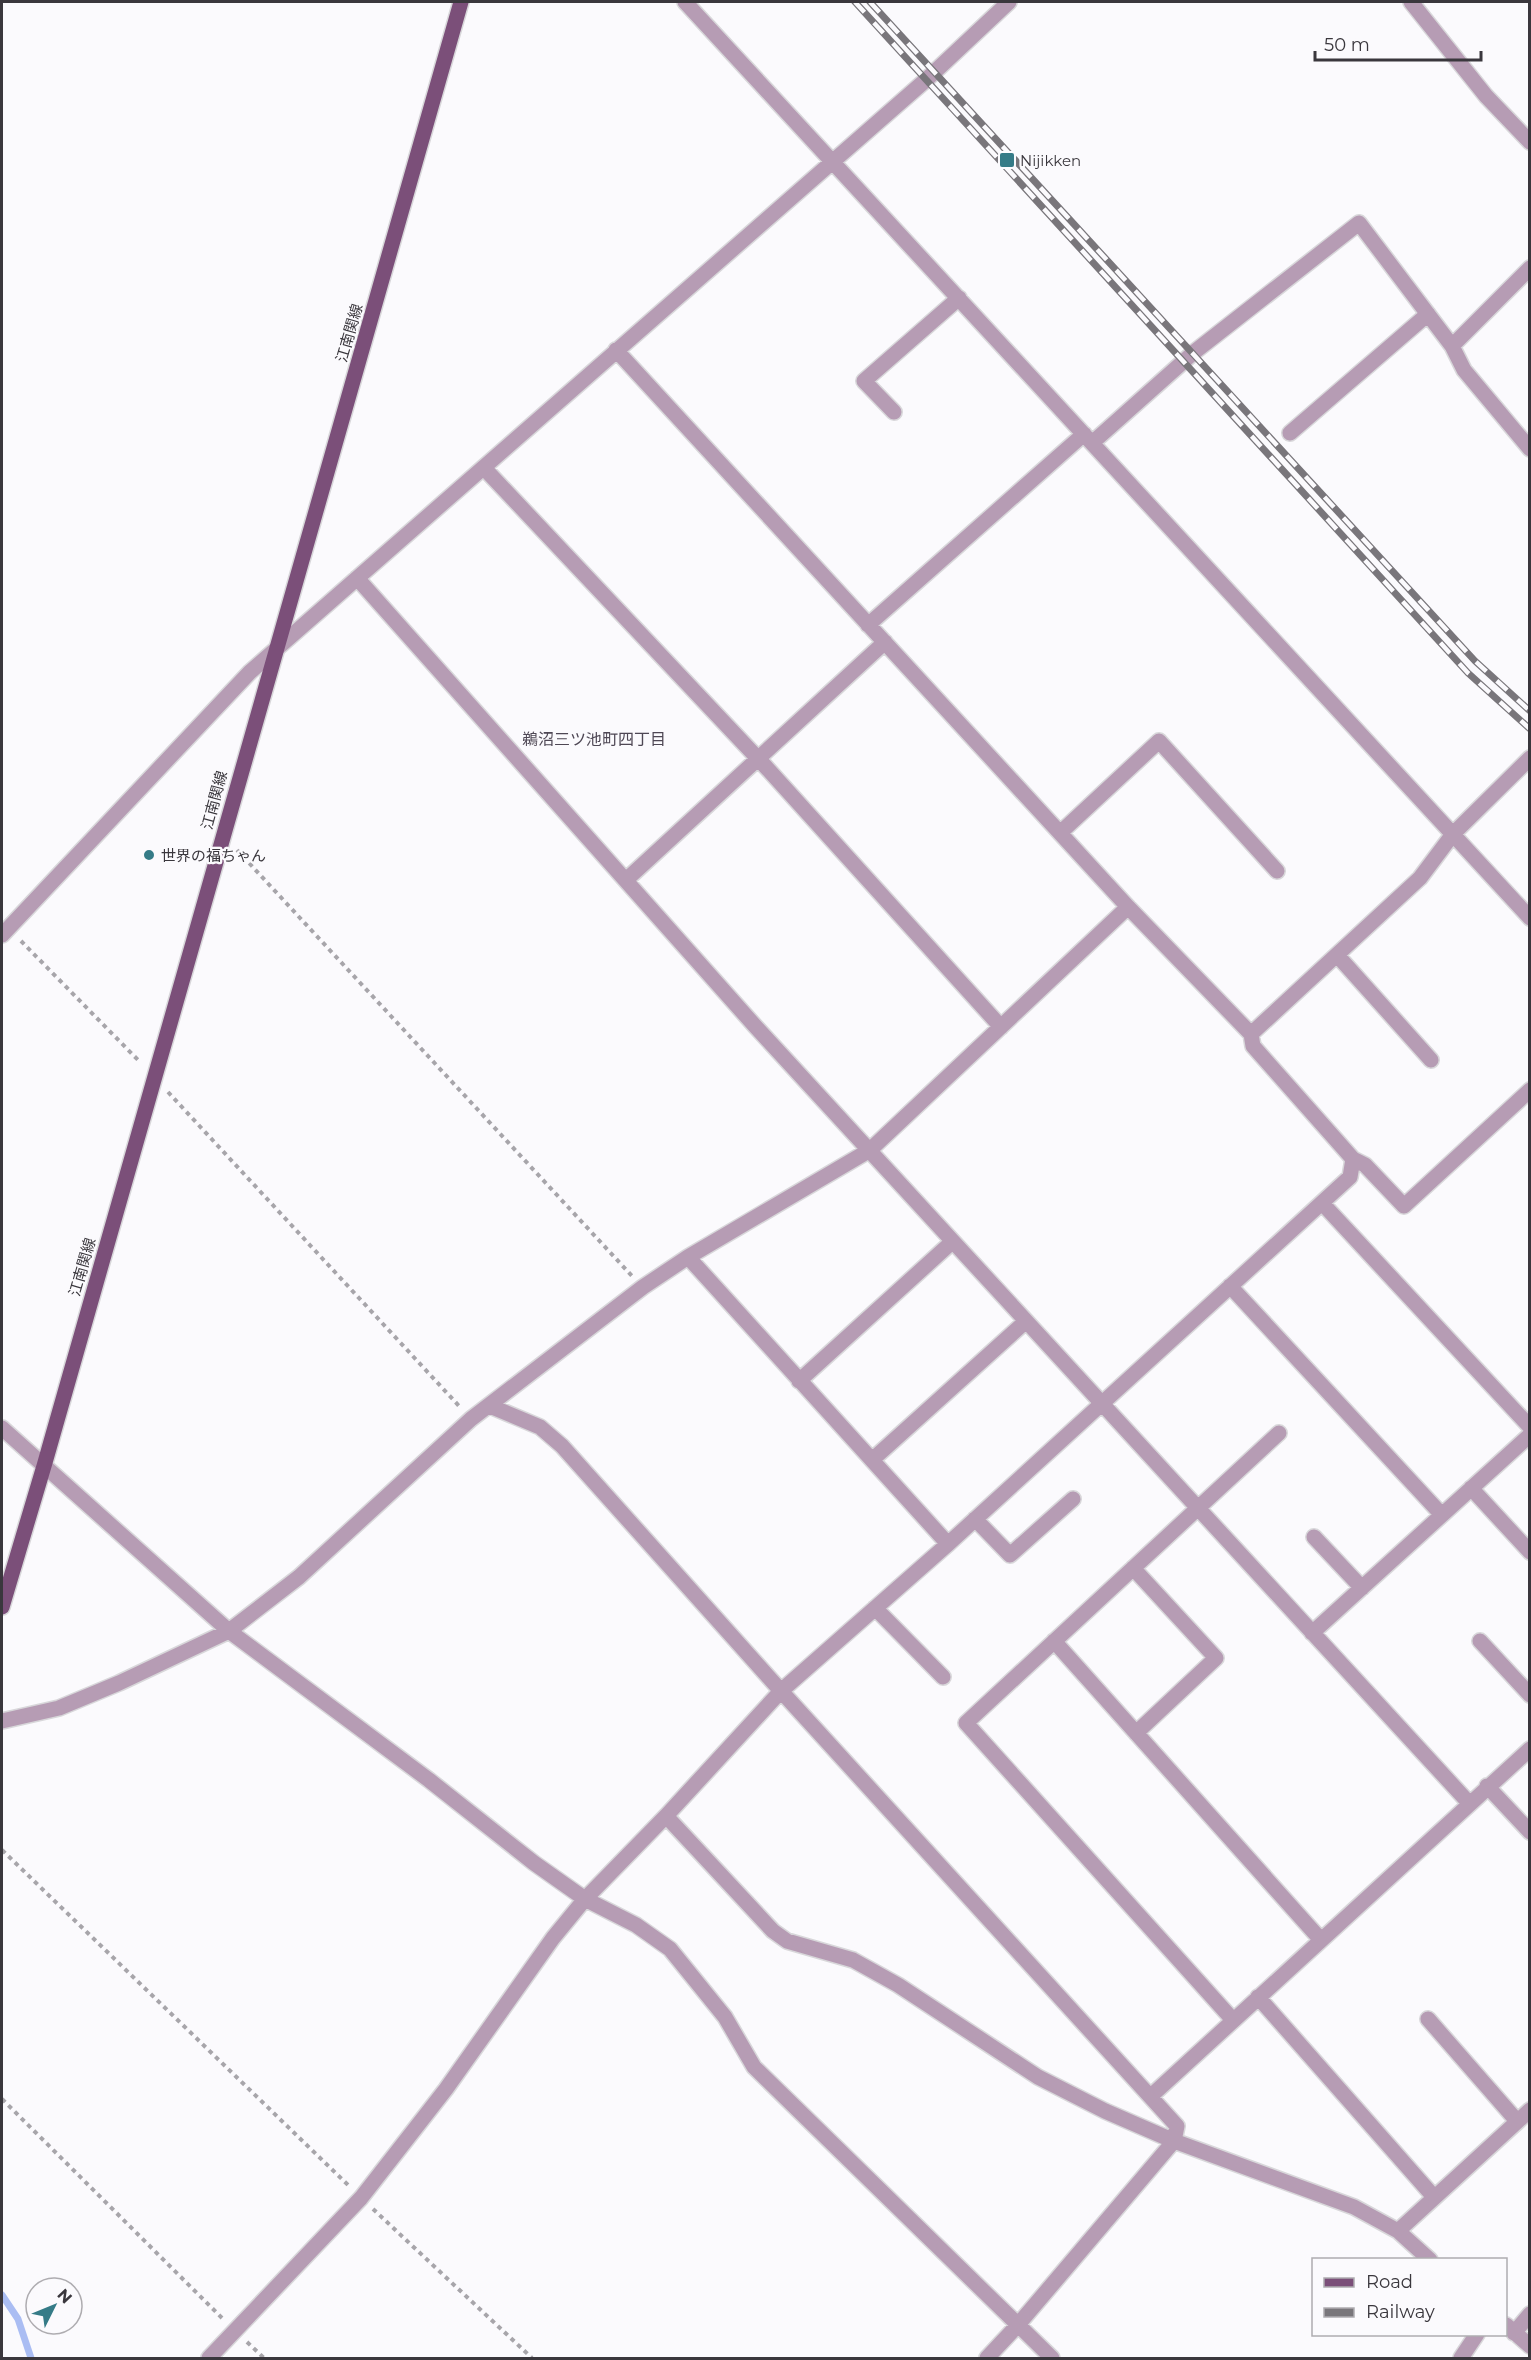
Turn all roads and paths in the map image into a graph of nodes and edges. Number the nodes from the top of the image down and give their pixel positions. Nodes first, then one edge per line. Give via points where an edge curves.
1 (461, 2) edge
2 (685, 2) edge
3 (1010, 2) edge
4 (1411, 2) edge
5 (1530, 142) edge
6 (832, 161) junction
7 (1530, 268) edge
8 (959, 298) junction
9 (1428, 314) junction
10 (1452, 346) junction
11 (616, 350) junction
12 (894, 412) dead end
13 (1290, 433) dead end
14 (1088, 438) junction
15 (1530, 449) edge
16 (484, 468) junction
17 (357, 578) junction
18 (868, 625) junction
19 (885, 642) junction
20 (275, 650) junction
21 (1530, 758) edge
22 (758, 759) junction
23 (1060, 833) junction
24 (1453, 834) junction
25 (224, 835) junction
26 (1277, 871) dead end
27 (626, 880) junction
28 (1128, 907) junction
29 (1530, 918) edge
30 (4, 932) edge
31 (1337, 955) junction
32 (1000, 1027) junction
33 (1251, 1034) junction
34 (1431, 1060) dead end
35 (154, 1077) junction
36 (1530, 1090) edge
37 (870, 1150) junction
38 (1353, 1159) junction
39 (1322, 1203) junction
40 (952, 1242) junction
41 (688, 1257) junction
42 (1230, 1286) junction
43 (643, 1287) junction
44 (1025, 1322) junction
45 (799, 1380) junction
46 (1100, 1404) junction
47 (490, 1406) junction
48 (471, 1419) junction
49 (1530, 1427) edge
50 (2, 1428) edge
51 (1279, 1432) dead end
52 (1530, 1435) edge
53 (872, 1460) junction
54 (44, 1466) junction
55 (1471, 1488) junction
56 (1073, 1499) dead end
57 (1198, 1509) junction
58 (1442, 1515) junction
59 (975, 1519) junction
60 (1314, 1537) dead end
61 (948, 1544) junction
62 (1530, 1552) edge
63 (1133, 1568) junction
64 (1362, 1588) junction
65 (2, 1607) edge
66 (875, 1608) junction
67 (228, 1631) junction
68 (1312, 1633) junction
69 (1054, 1641) junction
70 (1480, 1641) dead end
71 (943, 1677) dead end
72 (781, 1691) junction
73 (1530, 1695) edge
74 (2, 1721) edge
75 (1136, 1733) junction
76 (1530, 1749) edge
77 (1487, 1786) junction
78 (1469, 1803) junction
79 (666, 1816) junction
80 (1530, 1832) edge
81 (2, 1850) edge
82 (585, 1899) junction
83 (1321, 1940) junction
84 (1258, 1997) junction
85 (1428, 2019) dead end
86 (1233, 2020) junction
87 (1151, 2096) junction
88 (2, 2099) edge
89 (1530, 2110) edge
90 (1517, 2121) junction
91 (1174, 2141) junction
92 (1434, 2197) junction
93 (361, 2198) junction
94 (1398, 2231) junction
95 (1429, 2258) edge
96 (1530, 2314) edge
97 (1017, 2326) junction
98 (1510, 2329) edge
99 (236, 2331) junction
100 (1476, 2336) edge
101 (1530, 2346) edge
102 (209, 2358) edge
103 (532, 2358) edge
104 (987, 2358) edge
105 (1052, 2358) edge
106 (1461, 2358) edge

1 - 20 main road, 江南関線
2 - 6 street
3 - 6 street
4 - 5 street via 1486,96
6 - 8 street
6 - 11 street
7 - 10 street
8 - 12 street via 864,381
8 - 14 street
9 - 10 street
9 - 13 street
9 - 14 street via 1359,223
10 - 15 street via 1464,370
11 - 16 street
11 - 18 street
14 - 18 street
14 - 24 street
16 - 17 street
16 - 22 street
17 - 20 street
17 - 27 street
18 - 19 street
19 - 22 street
19 - 23 street
20 - 25 main road, 江南関線
20 - 30 street
21 - 24 street
22 - 27 street
22 - 32 street
23 - 26 street via 1159,741
23 - 28 street
24 - 29 street
24 - 31 street via 1420,879
25 - 35 main road, 江南関線
25 - 43 path
27 - 37 street
28 - 32 street
28 - 33 street
30 - 35 path via 24,943
31 - 33 street
31 - 34 street
32 - 37 street
33 - 38 street via 1253,1046
35 - 48 path
35 - 54 main road, 江南関線
36 - 38 street via 1404,1206 1365,1165
37 - 40 street
37 - 41 street
38 - 39 street via 1350,1177
39 - 42 street
39 - 49 street
40 - 44 street
40 - 45 street
41 - 43 street
41 - 45 street
42 - 46 street
42 - 58 street
43 - 47 street
44 - 46 street
44 - 53 street
45 - 53 street
46 - 57 street
46 - 59 street
47 - 48 street
47 - 72 street via 540,1427 562,1446
48 - 67 street via 299,1577
50 - 54 street
51 - 57 street
52 - 55 street
53 - 61 street
54 - 65 main road, 江南関線
54 - 67 street
55 - 58 street
55 - 62 street
56 - 59 street via 1010,1556
57 - 63 street
57 - 68 street
58 - 64 street
59 - 61 street
60 - 64 street
61 - 66 street
63 - 69 street
63 - 75 street via 1216,1658
64 - 68 street
66 - 71 street
66 - 72 street
67 - 74 street via 59,1707
67 - 82 street
68 - 78 street
69 - 75 street
69 - 86 street via 966,1723
70 - 73 street
72 - 79 street
72 - 87 street
75 - 83 street
76 - 77 street
77 - 78 street
77 - 80 street
78 - 83 street
79 - 82 street
79 - 91 street via 773,1931 788,1941 853,1960 1038,2077
81 - 93 path
82 - 93 street via 439,2099
82 - 97 street via 670,1948 725,2017 754,2067
83 - 84 street
84 - 86 street
84 - 92 street
85 - 90 street
86 - 87 street
87 - 91 street via 1177,2126
88 - 99 path
89 - 90 street
90 - 92 street
91 - 94 street via 1354,2207
91 - 97 street
92 - 94 street
93 - 99 street
93 - 103 path
94 - 95 street
96 - 98 street
97 - 104 street
97 - 105 street
98 - 101 street
99 - 102 street
100 - 106 street

